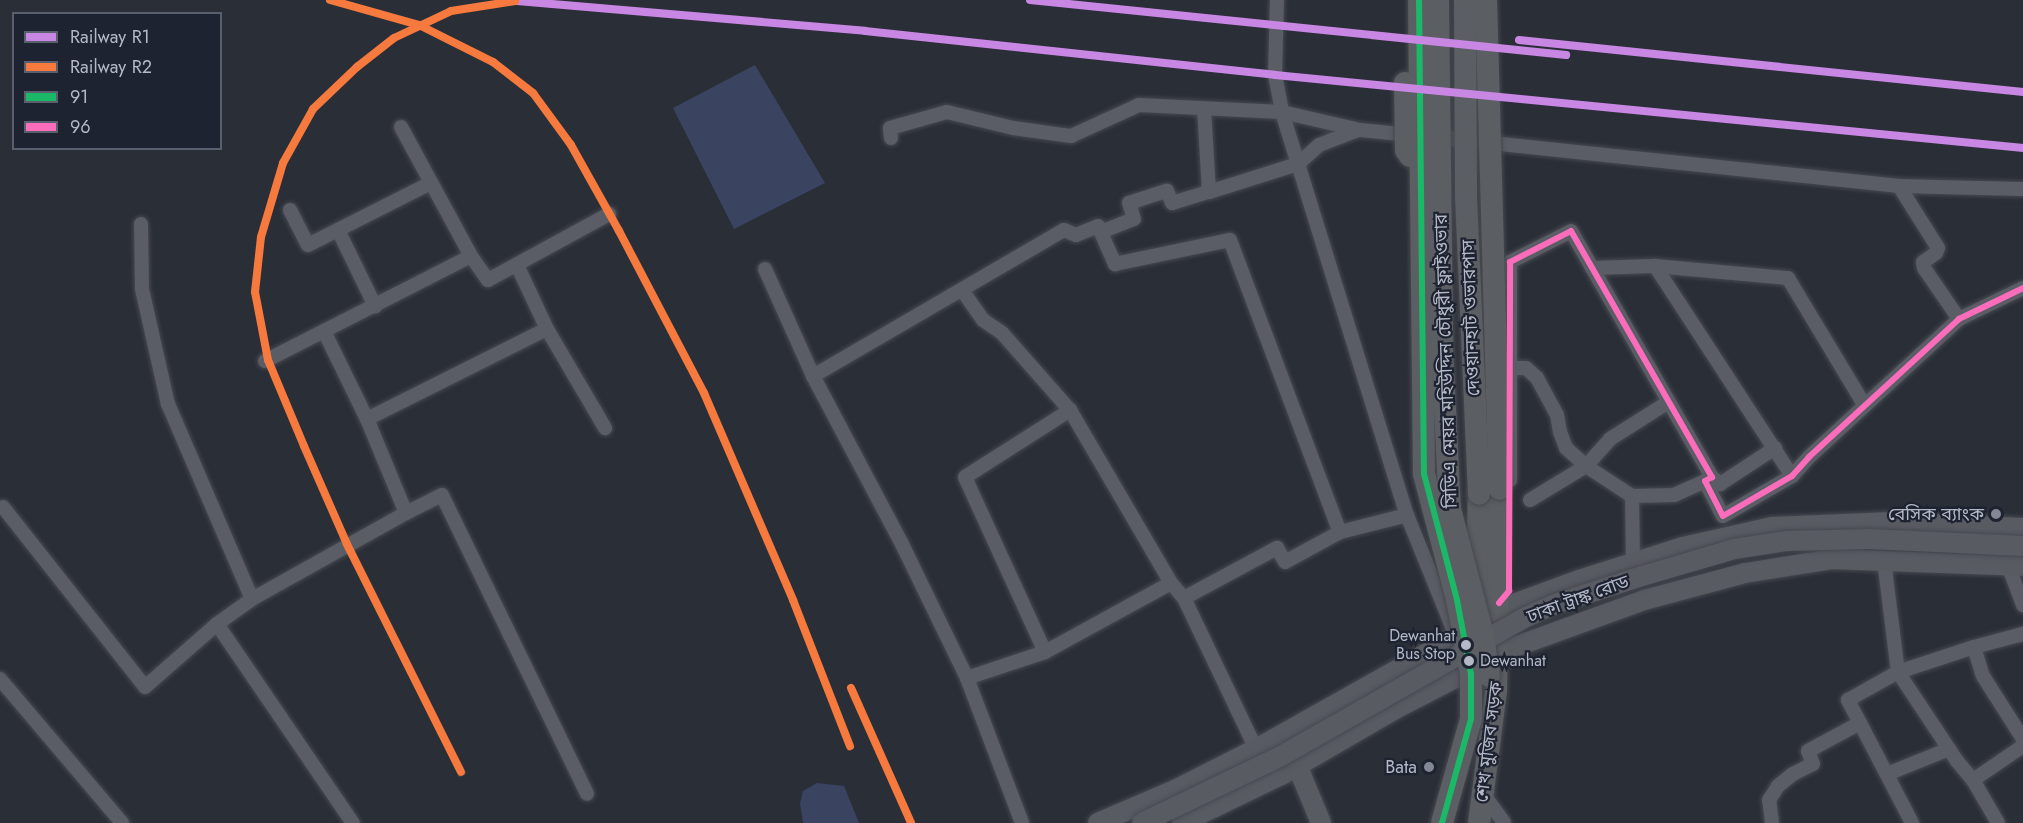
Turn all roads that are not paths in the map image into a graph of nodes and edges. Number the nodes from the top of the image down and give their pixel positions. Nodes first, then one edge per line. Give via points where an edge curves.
1 (1277, 0) edge
2 (1404, 0) edge
3 (1419, 0) edge
4 (1438, 0) edge
5 (1465, 0) edge
6 (1486, 0) edge
7 (1204, 109) junction
8 (1282, 112) junction
9 (401, 127) dead end
10 (1359, 130) junction
11 (891, 138) dead end
12 (1298, 164) junction
13 (1421, 176) junction
14 (431, 183) junction
15 (1899, 186) junction
16 (2023, 189) edge
17 (1209, 192) junction
18 (290, 210) dead end
19 (609, 214) dead end
20 (141, 224) dead end
21 (338, 230) junction
22 (1101, 232) junction
23 (471, 256) junction
24 (517, 265) junction
25 (1655, 266) junction
26 (1592, 268) junction
27 (765, 269) dead end
28 (2023, 288) edge
29 (962, 290) junction
30 (375, 306) junction
31 (1959, 319) junction
32 (547, 329) junction
33 (324, 331) junction
34 (266, 361) dead end
35 (1512, 368) junction
36 (813, 376) junction
37 (1667, 403) junction
38 (1865, 406) junction
39 (1070, 410) junction
40 (367, 419) junction
41 (605, 428) dead end
42 (1774, 448) junction
43 (1586, 466) junction
44 (1792, 476) junction
45 (1708, 479) junction
46 (1489, 492) junction
47 (1632, 496) junction
48 (1530, 500) dead end
49 (3, 507) dead end
50 (406, 513) junction
51 (1407, 515) junction
52 (2023, 528) edge
53 (1340, 532) junction
54 (2023, 546) edge
55 (1884, 560) junction
56 (1633, 563) junction
57 (2016, 565) edge
58 (1170, 583) junction
59 (1184, 598) junction
60 (252, 599) junction
61 (2023, 605) edge
62 (1499, 613) junction
63 (217, 624) junction
64 (1469, 632) junction
65 (2023, 634) edge
66 (1974, 647) junction
67 (1045, 652) junction
68 (1498, 655) junction
69 (1473, 668) junction
70 (1898, 672) junction
71 (967, 678) junction
72 (0, 679) edge
73 (1860, 723) junction
74 (2023, 739) edge
75 (2023, 746) edge
76 (1949, 749) junction
77 (1256, 750) junction
78 (1297, 765) junction
79 (1887, 774) junction
80 (1973, 780) junction
81 (587, 794) dead end
82 (1484, 795) junction
83 (122, 823) edge
84 (353, 823) edge
85 (1023, 823) edge
86 (1098, 823) edge
87 (1142, 823) edge
88 (1182, 823) edge
89 (1322, 823) edge
90 (1442, 823) edge
91 (1449, 823) edge
92 (1469, 823) edge
93 (1479, 823) edge
94 (1504, 823) edge
95 (1772, 823) edge
96 (1912, 823) edge
97 (1998, 823) edge

1 - 8 street via 1275,75
2 - 13 highway, bridge via 1406,150
3 - 13 highway, bridge
4 - 92 highway, সিডিএ মেয়র মহিউদ্দিন চৌধুরী ফ্লাইওভার, bridge via 1442,347 1450,509 1483,635 1489,676 1488,728
5 - 46 highway, দেওয়ানহাট ওভারপাস, bridge via 1466,197
6 - 46 highway, দেওয়ানহাট ওভারপাস, bridge
7 - 8 street
7 - 11 street via 1139,105 1071,136 1013,128 947,112 890,128
7 - 17 street
8 - 10 street
8 - 12 street
9 - 14 street
10 - 12 street via 1319,145
10 - 15 street
12 - 17 street
12 - 51 street
13 - 90 highway, bridge via 1424,474 1457,600 1471,674 1471,719
14 - 21 street
14 - 23 street
15 - 16 street
15 - 31 street via 1938,248 1923,262 1924,268
17 - 22 street via 1172,203 1167,191 1129,203 1134,219
18 - 21 street via 308,246
19 - 24 street
20 - 60 street via 142,289 168,404
21 - 30 street
22 - 29 street via 1098,226 1076,235 1064,230
22 - 53 street via 1115,264 1230,240
23 - 24 street via 488,280
23 - 30 street
24 - 32 street
25 - 26 street
25 - 38 street via 1788,278
25 - 42 street
26 - 35 street via 1570,231 1510,262
26 - 37 street
27 - 36 street
28 - 31 street
29 - 36 street
29 - 39 street via 983,320 1002,333
30 - 33 street
31 - 38 street
32 - 40 street
32 - 41 street
33 - 34 street
33 - 40 street
35 - 43 street via 1526,369 1537,378 1557,415 1566,448
35 - 62 street via 1509,591
36 - 71 street
37 - 43 street via 1610,438
37 - 45 street
38 - 44 street
39 - 58 street
39 - 67 street via 965,477
40 - 50 street
42 - 44 street
42 - 45 street via 1720,484
43 - 47 street
43 - 48 street
44 - 45 street via 1723,516
45 - 47 street via 1674,495
46 - 62 highway, দেওয়ানহাট ওভারপাস
46 - 64 highway, দেওয়ানহাট ওভারপাস
47 - 56 street
49 - 63 street via 145,687
50 - 60 street
50 - 81 street via 442,495
51 - 53 street
51 - 64 street
52 - 56 main road via 1892,522 1772,527 1732,534
53 - 59 street via 1285,561 1277,548
54 - 87 main road, ঢাকা ট্রাঙ্ক রোড, bridge via 1870,539 1787,541 1734,549 1558,603 1524,618 1281,756
55 - 57 main road, ঢাকা ট্রাঙ্ক রোড
55 - 68 main road, ঢাকা ট্রাঙ্ক রোড via 1814,560 1701,584 1576,624
55 - 70 street
56 - 62 main road via 1545,591
57 - 61 street
58 - 59 street
58 - 67 street
59 - 77 street
60 - 63 street
62 - 64 main road
62 - 68 highway, শেখ মুজিব সড়ক
63 - 84 street
64 - 69 highway, শেখ মুজিব সড়ক
64 - 77 main road
65 - 66 street
66 - 70 street
66 - 74 street via 1983,676
67 - 71 street
68 - 69 main road, ঢাকা ট্রাঙ্ক রোড
68 - 82 highway, শেখ মুজিব সড়ক
69 - 78 main road, ঢাকা ট্রাঙ্ক রোড
69 - 91 highway, শেখ মুজিব সড়ক via 1461,776
70 - 73 street via 1848,700
70 - 76 street
71 - 85 street
72 - 83 street
73 - 79 street
73 - 95 street via 1808,751 1813,764 1778,786 1769,800
75 - 80 street
76 - 79 street
76 - 80 street
77 - 86 main road
78 - 88 main road, ঢাকা ট্রাঙ্ক রোড
78 - 89 main road
79 - 96 street
80 - 97 street
82 - 93 highway, শেখ মুজিব সড়ক
82 - 94 street

